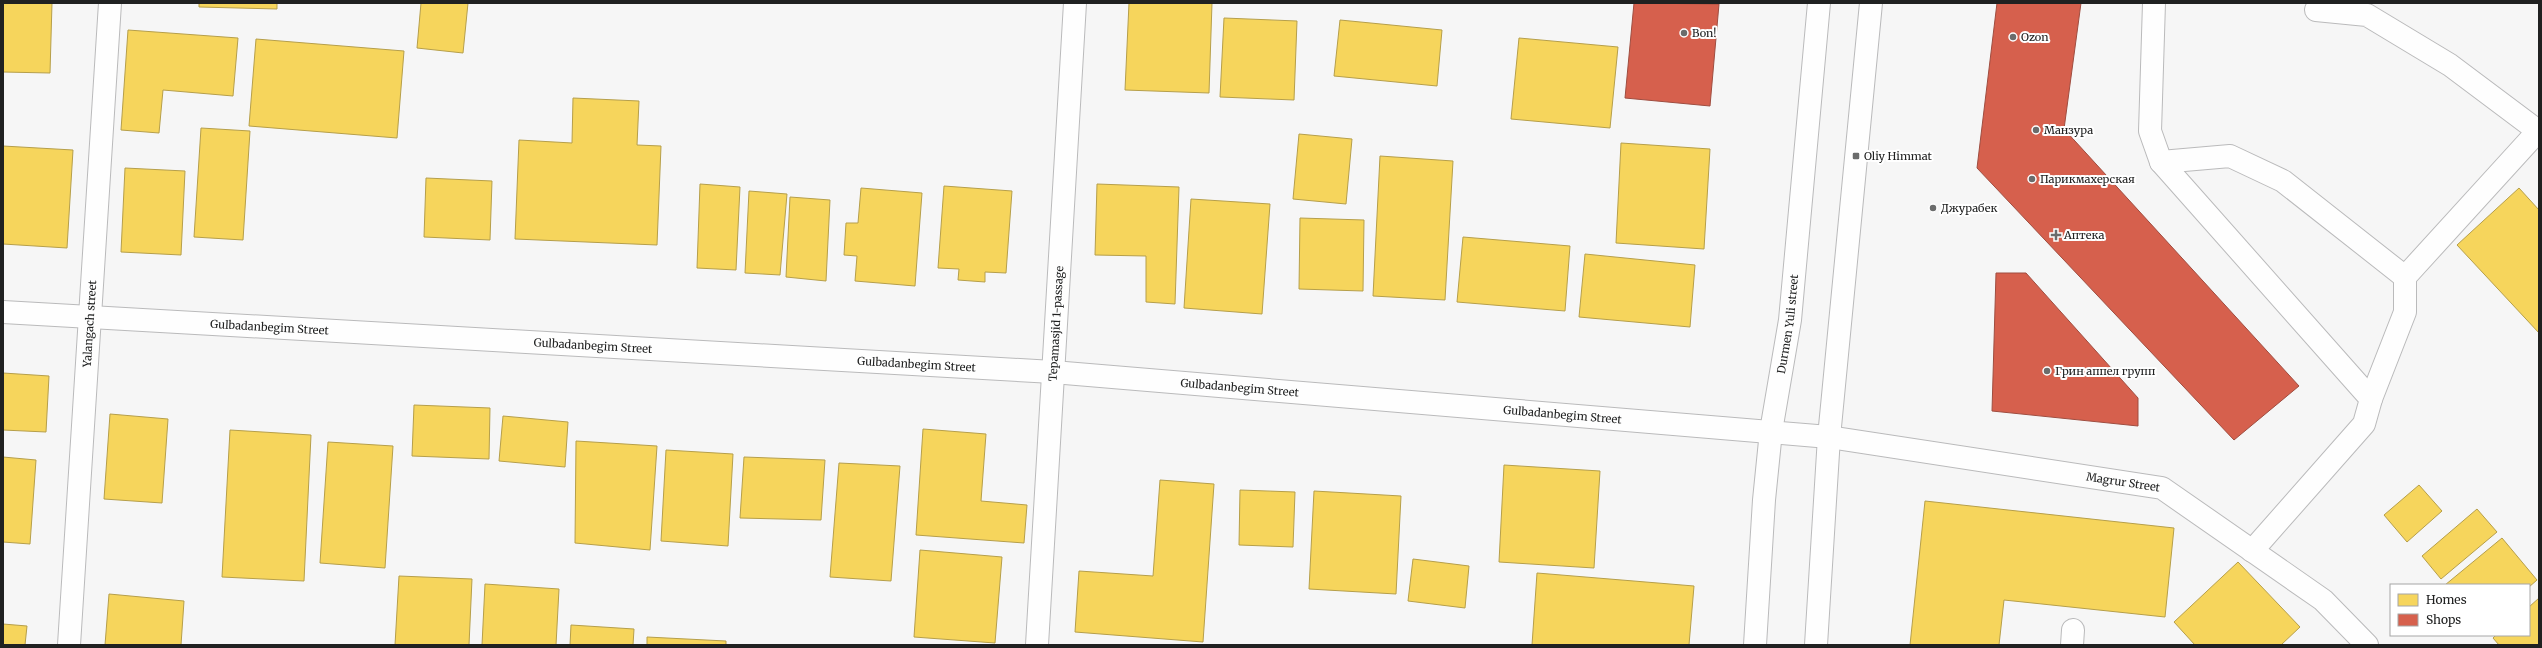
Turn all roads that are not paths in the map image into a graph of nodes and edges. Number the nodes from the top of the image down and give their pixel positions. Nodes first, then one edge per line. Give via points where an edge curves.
1 (110, 3) edge
2 (1075, 3) edge
3 (1819, 3) edge
4 (1871, 3) edge
5 (2154, 3) edge
6 (2316, 10) dead end
7 (2538, 130) edge
8 (2162, 162) junction
9 (2405, 278) junction
10 (3, 312) edge
11 (92, 317) junction
12 (1053, 372) junction
13 (2371, 399) junction
14 (1772, 432) junction
15 (1829, 437) junction
16 (2252, 551) junction
17 (69, 645) edge
18 (1037, 645) edge
19 (1755, 645) edge
20 (1816, 645) edge
21 (2367, 645) edge

1 - 11 street, Yalangach street
2 - 12 street, Tepamasjid 1-passage
3 - 14 street, Durmen Yuli street via 1790,320
4 - 15 street
5 - 8 street via 2150,131
6 - 7 street via 2367,15 2450,65
7 - 9 street
8 - 9 street via 2230,156 2283,181
8 - 13 street
9 - 13 street via 2405,312
10 - 11 street, Gulbadanbegim Street
11 - 12 street, Gulbadanbegim Street
11 - 17 street, Yalangach street
12 - 14 street, Gulbadanbegim Street
12 - 18 street, Tepamasjid 1-passage
13 - 16 street via 2364,424
14 - 15 street, Gulbadanbegim Street
14 - 19 street, Durmen Yuli street via 1764,500
15 - 16 street, Magrur Street via 2162,488
15 - 20 street
16 - 21 street, Magrur Street via 2323,600

